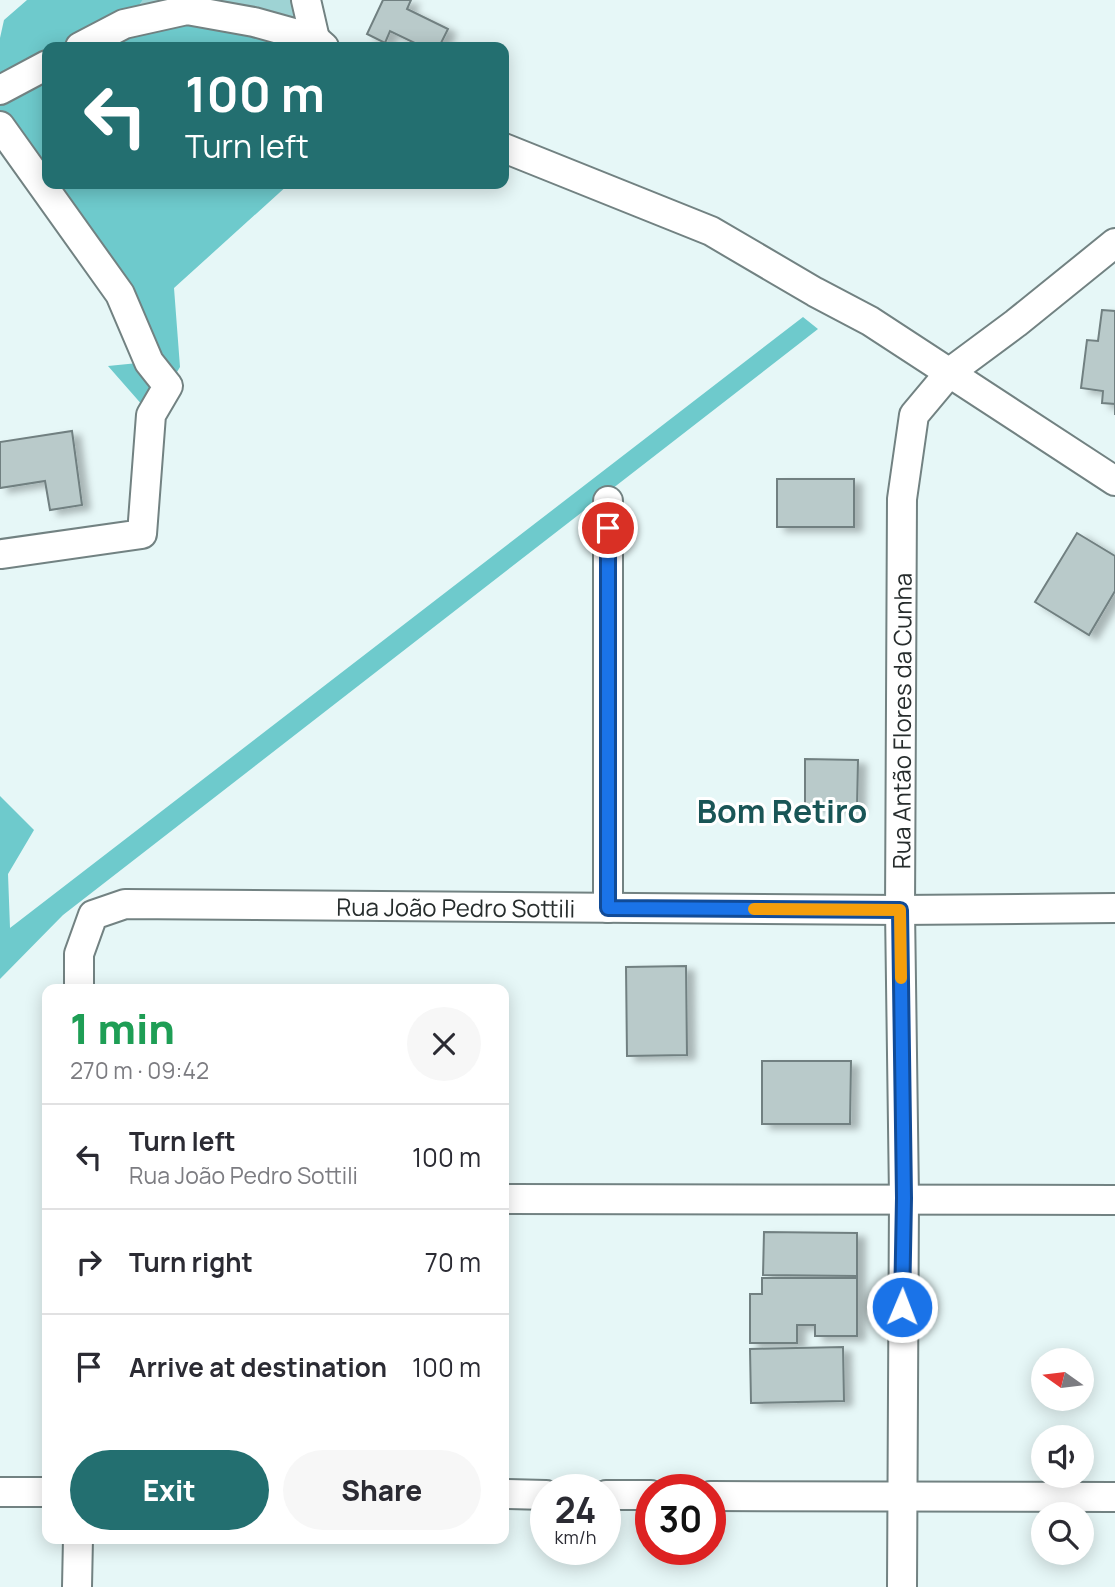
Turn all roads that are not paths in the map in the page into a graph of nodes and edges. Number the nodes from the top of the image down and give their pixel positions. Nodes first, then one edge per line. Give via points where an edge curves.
1 (306, 0) edge
2 (90, 42) edge
3 (316, 42) edge
4 (319, 42) edge
5 (42, 68) edge
6 (0, 90) edge
7 (0, 126) edge
8 (509, 150) edge
9 (42, 185) edge
10 (45, 189) edge
11 (1115, 243) edge
12 (950, 372) junction
13 (1115, 481) edge
14 (608, 500) dead end
15 (2, 554) edge
16 (608, 908) junction
17 (1115, 908) edge
18 (900, 910) junction
19 (79, 984) edge
20 (904, 1198) junction
21 (509, 1199) edge
22 (1115, 1200) edge
23 (0, 1492) edge
24 (42, 1492) edge
25 (509, 1494) edge
26 (530, 1494) edge
27 (726, 1496) edge
28 (901, 1497) junction
29 (1115, 1497) edge
30 (78, 1544) edge
31 (77, 1587) edge
32 (902, 1587) edge

1 - 4 street
2 - 3 street via 124,24 187,10 254,22
5 - 6 street
7 - 9 street
8 - 12 street via 711,231
10 - 15 street via 120,294 149,362 168,386 151,415 142,534
11 - 12 street, Rua Antão Flores da Cunha
12 - 13 street
12 - 18 street, Rua Antão Flores da Cunha via 914,415 902,499
14 - 16 street
16 - 18 street, Rua João Pedro Sottili
16 - 19 street, Rua João Pedro Sottili via 125,904 93,915 79,954
17 - 18 street, Rua João Pedro Sottili
18 - 20 street, Rua Antão Flores da Cunha
20 - 21 street
20 - 22 street
20 - 28 street, Rua Antão Flores da Cunha
23 - 24 street
25 - 26 street
27 - 28 street
28 - 29 street
28 - 32 street, Rua Antão Flores da Cunha
30 - 31 street

